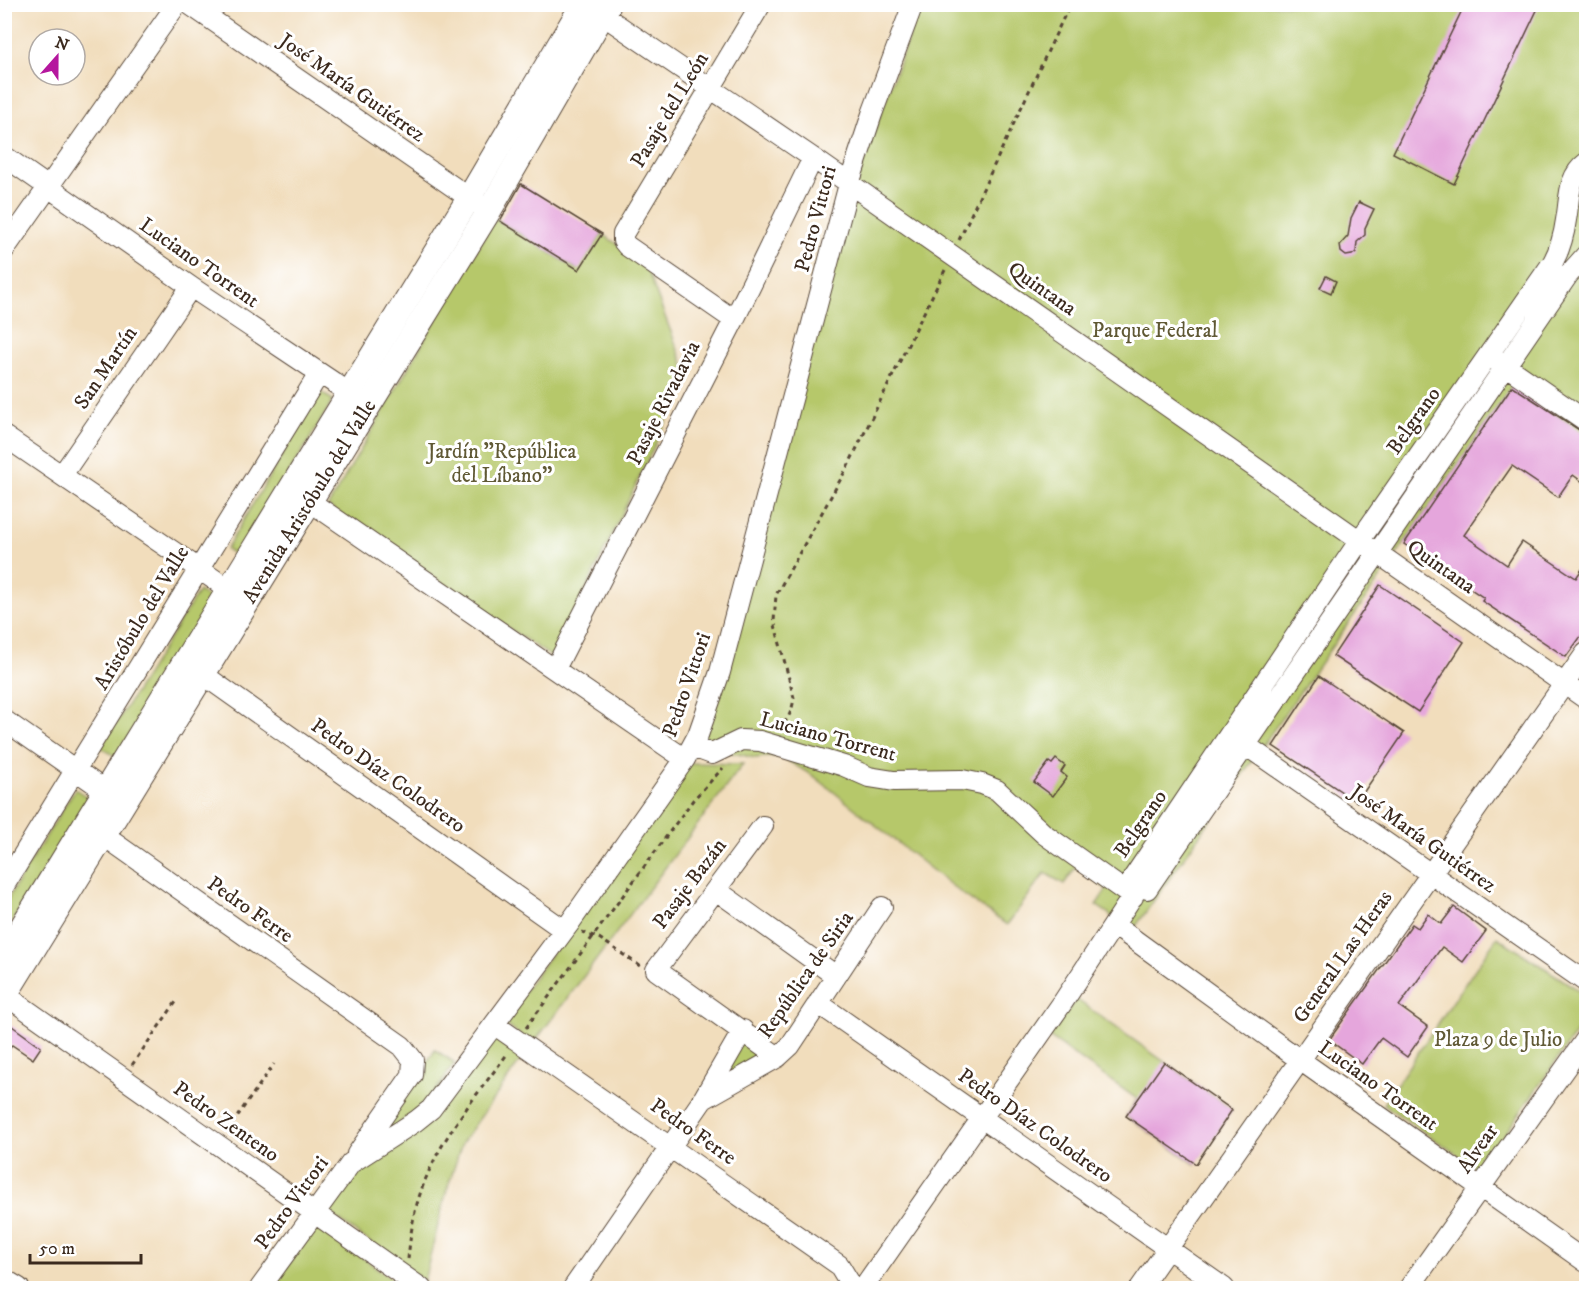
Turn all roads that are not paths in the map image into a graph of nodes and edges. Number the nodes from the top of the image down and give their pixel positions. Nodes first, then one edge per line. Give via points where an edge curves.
1 (177, 4) edge
2 (189, 4) edge
3 (761, 4) edge
4 (912, 4) edge
5 (595, 7) edge
6 (711, 88) junction
7 (4, 156) edge
8 (813, 158) junction
9 (1585, 159) edge
10 (849, 184) junction
11 (48, 188) junction
12 (469, 198) junction
13 (489, 211) junction
14 (4, 250) edge
15 (1587, 255) edge
16 (191, 287) junction
17 (734, 320) junction
18 (1489, 354) junction
19 (1506, 365) junction
20 (319, 374) junction
21 (348, 393) junction
22 (370, 406) junction
23 (1587, 421) edge
24 (4, 436) edge
25 (62, 475) junction
26 (291, 488) junction
27 (310, 502) junction
28 (1360, 540) junction
29 (1377, 552) junction
30 (200, 570) junction
31 (239, 596) junction
32 (1587, 653) edge
33 (194, 668) junction
34 (555, 669) junction
35 (1565, 683) junction
36 (1587, 699) edge
37 (4, 720) edge
38 (1238, 739) junction
39 (689, 753) junction
40 (77, 772) junction
41 (115, 797) junction
42 (763, 826) dead end
43 (95, 830) junction
44 (1431, 874) junction
45 (4, 886) edge
46 (716, 890) junction
47 (1136, 892) junction
48 (882, 907) dead end
49 (1114, 925) junction
50 (566, 927) junction
51 (4, 956) edge
52 (836, 976) junction
53 (1587, 982) edge
54 (5, 995) edge
55 (818, 1004) junction
56 (495, 1025) junction
57 (743, 1030) junction
58 (1587, 1039) edge
59 (778, 1057) junction
60 (1300, 1060) junction
61 (702, 1101) junction
62 (982, 1118) junction
63 (670, 1146) junction
64 (351, 1163) junction
65 (1480, 1187) junction
66 (315, 1213) junction
67 (1168, 1249) junction
68 (1587, 1262) edge
69 (4, 1279) edge
70 (19, 1288) edge
71 (260, 1288) edge
72 (421, 1288) edge
73 (573, 1288) edge
74 (853, 1288) edge
75 (863, 1288) edge
76 (1140, 1288) edge
77 (1224, 1288) edge
78 (1409, 1288) edge

1 - 11 street
2 - 12 street, José María Gutiérrez
3 - 6 street, Pasaje del León
4 - 10 street, Pedro Vittori
5 - 6 street, Quintana
5 - 12 main road, Avenida Aristóbulo del Valle
5 - 13 main road, Avenida Aristóbulo del Valle
6 - 8 street, Quintana
6 - 17 street, Pasaje del León via 623,234 623,241
7 - 11 street, Luciano Torrent
8 - 10 street, Quintana
8 - 17 street, Pasaje Rivadavia
9 - 18 street, Belgrano via 1570,187 1558,252
10 - 28 street, Quintana
10 - 39 street, Pedro Vittori via 720,672
11 - 14 street
11 - 16 street, Luciano Torrent
12 - 13 street, José María Gutiérrez
12 - 21 main road, Avenida Aristóbulo del Valle
13 - 22 main road, Avenida Aristóbulo del Valle
15 - 19 street, Belgrano via 1568,275
16 - 20 street, Luciano Torrent
16 - 25 street, San Martín
17 - 34 street, Pasaje Rivadavia
18 - 19 street
18 - 28 street, Belgrano
19 - 23 street
19 - 29 street, Belgrano
20 - 21 street, Luciano Torrent
20 - 30 street, Aristóbulo del Valle
21 - 22 street, Luciano Torrent
21 - 26 main road, Avenida Aristóbulo del Valle
22 - 27 main road, Avenida Aristóbulo del Valle
24 - 25 street
25 - 30 street
26 - 27 street, Luciano Torrent
26 - 31 main road, Avenida Aristóbulo del Valle
27 - 31 main road, Avenida Aristóbulo del Valle
27 - 34 street, Luciano Torrent
28 - 29 street, Quintana
28 - 38 street, Belgrano
29 - 35 street, Quintana
29 - 38 street, Belgrano
30 - 31 street
30 - 40 street, Aristóbulo del Valle
31 - 33 main road, Avenida Aristóbulo del Valle
32 - 35 street, General Las Heras
33 - 41 main road, Avenida Aristóbulo del Valle
33 - 50 street, Pedro Díaz Colodrero
34 - 39 street, Luciano Torrent
35 - 36 street, Quintana
35 - 44 street, General Las Heras
37 - 40 street
38 - 44 street, José María Gutiérrez
38 - 47 street, Belgrano via 1147,889
39 - 47 street, Luciano Torrent via 712,754 741,740 760,741 869,777 982,784 997,790 1044,834
39 - 50 street, Pedro Vittori
40 - 41 street
40 - 45 street, Aristóbulo del Valle
41 - 43 main road, Avenida Aristóbulo del Valle
42 - 46 street, Pasaje Bazán
43 - 51 main road, Avenida Aristóbulo del Valle
43 - 54 main road, Avenida Aristóbulo del Valle
43 - 64 street, Pedro Ferre via 402,1046 413,1060 412,1076
44 - 53 street, José María Gutiérrez
44 - 60 street, General Las Heras
46 - 52 street
46 - 57 street, Pasaje Bazán via 648,968
47 - 49 street
48 - 52 street, República de Siria
49 - 60 street, Luciano Torrent
49 - 62 street
50 - 56 street, Pedro Vittori
52 - 55 street, República de Siria
54 - 66 street, Pedro Zenteno
55 - 59 street, República de Siria
55 - 62 street, Pedro Díaz Colodrero
56 - 63 street, Pedro Ferre
56 - 64 street, Pedro Vittori via 431,1109
57 - 59 street
57 - 61 street, República de Siria
58 - 65 street, Alvear
59 - 61 street, República de Siria
60 - 65 street, Luciano Torrent
60 - 67 street, General Las Heras
61 - 63 street, República de Siria
62 - 67 street, Pedro Díaz Colodrero
62 - 75 street
63 - 73 street, República de Siria
63 - 74 street, Pedro Ferre via 839,1265
64 - 66 street, Pedro Vittori
65 - 68 street, Luciano Torrent
65 - 78 street, Alvear
66 - 71 street, Pedro Vittori
66 - 72 street, Pedro Zenteno
67 - 76 street, General Las Heras
67 - 77 street, Pedro Díaz Colodrero
69 - 70 street

